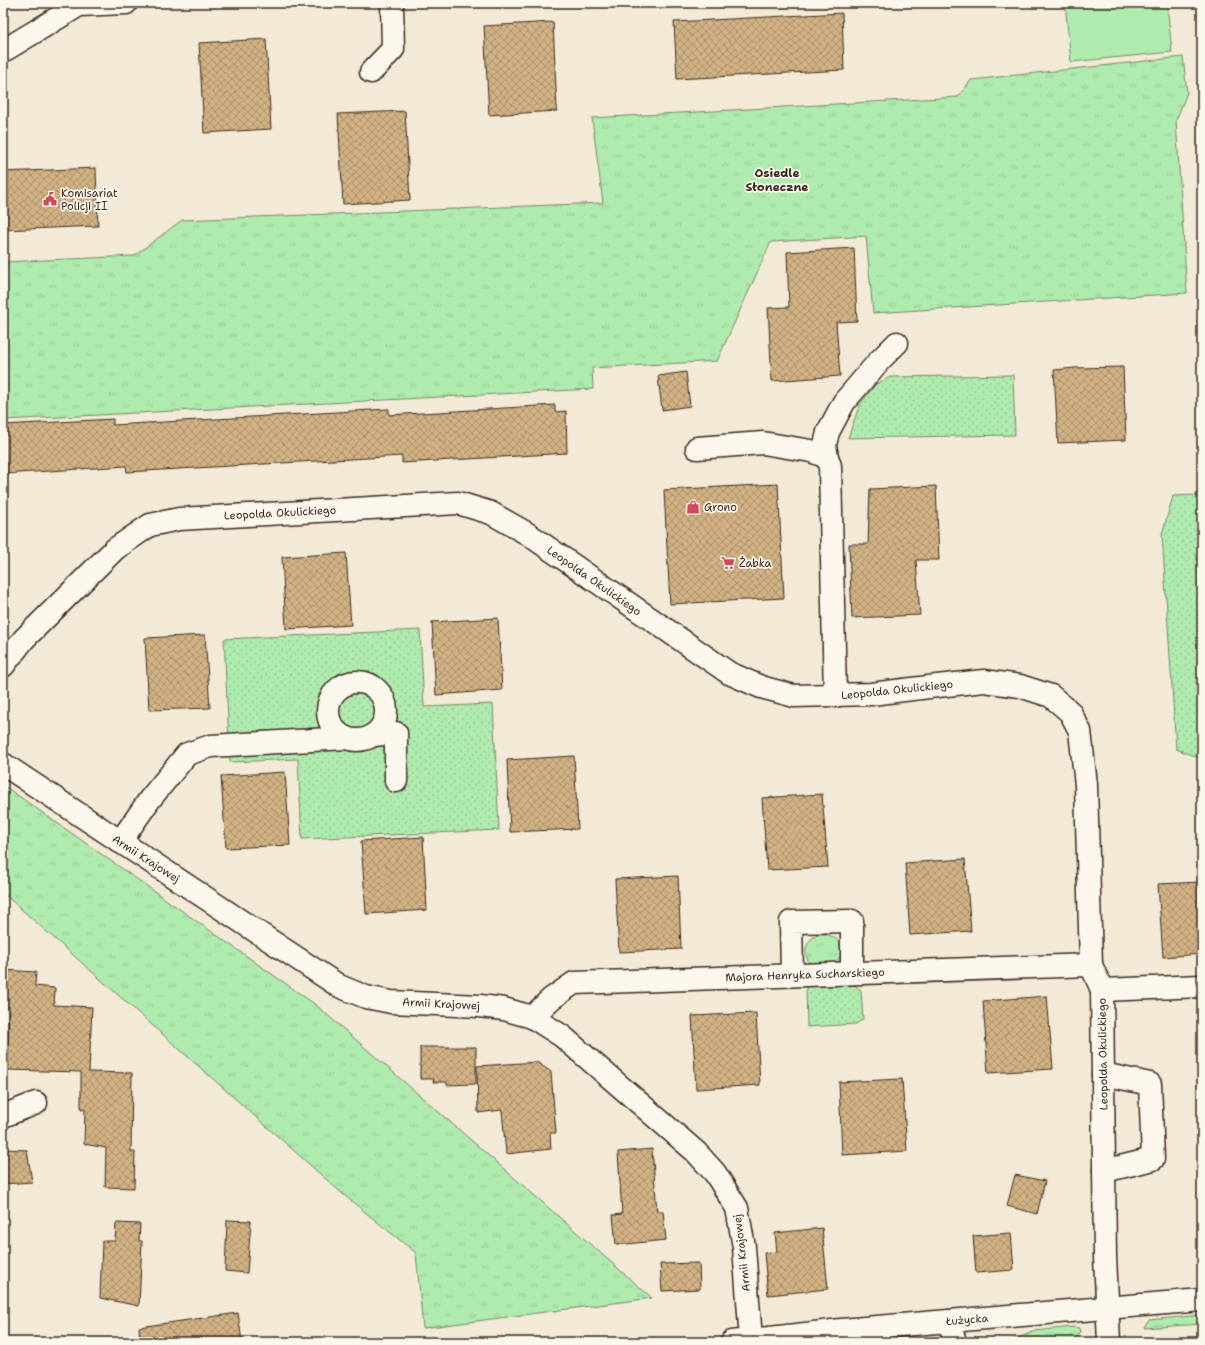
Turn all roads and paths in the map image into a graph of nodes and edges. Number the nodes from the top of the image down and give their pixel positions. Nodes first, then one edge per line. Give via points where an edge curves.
1 (126, 3) edge
2 (392, 3) edge
3 (78, 4) edge
4 (3, 51) edge
5 (371, 72) dead end
6 (896, 343) dead end
7 (697, 448) dead end
8 (827, 457) junction
9 (3, 666) edge
10 (835, 696) junction
11 (373, 735) junction
12 (346, 738) junction
13 (3, 764) edge
14 (396, 781) dead end
15 (120, 842) junction
16 (1091, 965) junction
17 (852, 973) junction
18 (792, 975) junction
19 (1202, 986) edge
20 (1102, 990) junction
21 (532, 1017) junction
22 (1103, 1074) junction
23 (36, 1103) dead end
24 (3, 1116) edge
25 (1104, 1171) junction
26 (1202, 1300) edge
27 (1108, 1308) junction
28 (949, 1321) junction
29 (741, 1341) edge
30 (955, 1342) edge
31 (1109, 1342) edge

1 - 3 street
2 - 5 street via 393,49
3 - 4 street
6 - 8 street via 844,402 828,432 825,445
7 - 8 street via 763,442 811,451
8 - 10 street via 830,466
9 - 10 street, Leopolda Okulickiego via 24,638 115,549 150,525 179,519 458,503 491,513 528,534 729,673 761,687 794,696
10 - 16 street, Leopolda Okulickiego via 984,681 1020,686 1051,696 1070,712 1080,731 1086,785
11 - 12 street via 356,740
11 - 12 street via 384,721 385,702 374,687 356,682 338,689 328,706 328,716 332,725
11 - 14 street via 396,733
12 - 15 street via 211,746 187,754 150,799
13 - 15 street, Armii Krajowej
15 - 21 street, Armii Krajowej via 339,986 366,997 390,1002 480,1006 504,1009
16 - 17 street, Majora Henryka Sucharskiego
16 - 20 street, Leopolda Okulickiego
17 - 18 street, Majora Henryka Sucharskiego
17 - 18 street via 852,921 791,922
18 - 21 street, Majora Henryka Sucharskiego via 574,983 551,999
19 - 20 street
20 - 22 street, Leopolda Okulickiego
21 - 29 street, Armii Krajowej via 568,1041 696,1152 715,1173 737,1208 744,1247
22 - 25 street, Leopolda Okulickiego
22 - 25 street via 1150,1084 1153,1159
23 - 24 street
25 - 27 street, Leopolda Okulickiego
26 - 27 street, Łużycka
27 - 28 street, Łużycka
27 - 31 street, Leopolda Okulickiego
28 - 29 street, Łużycka
28 - 30 street

